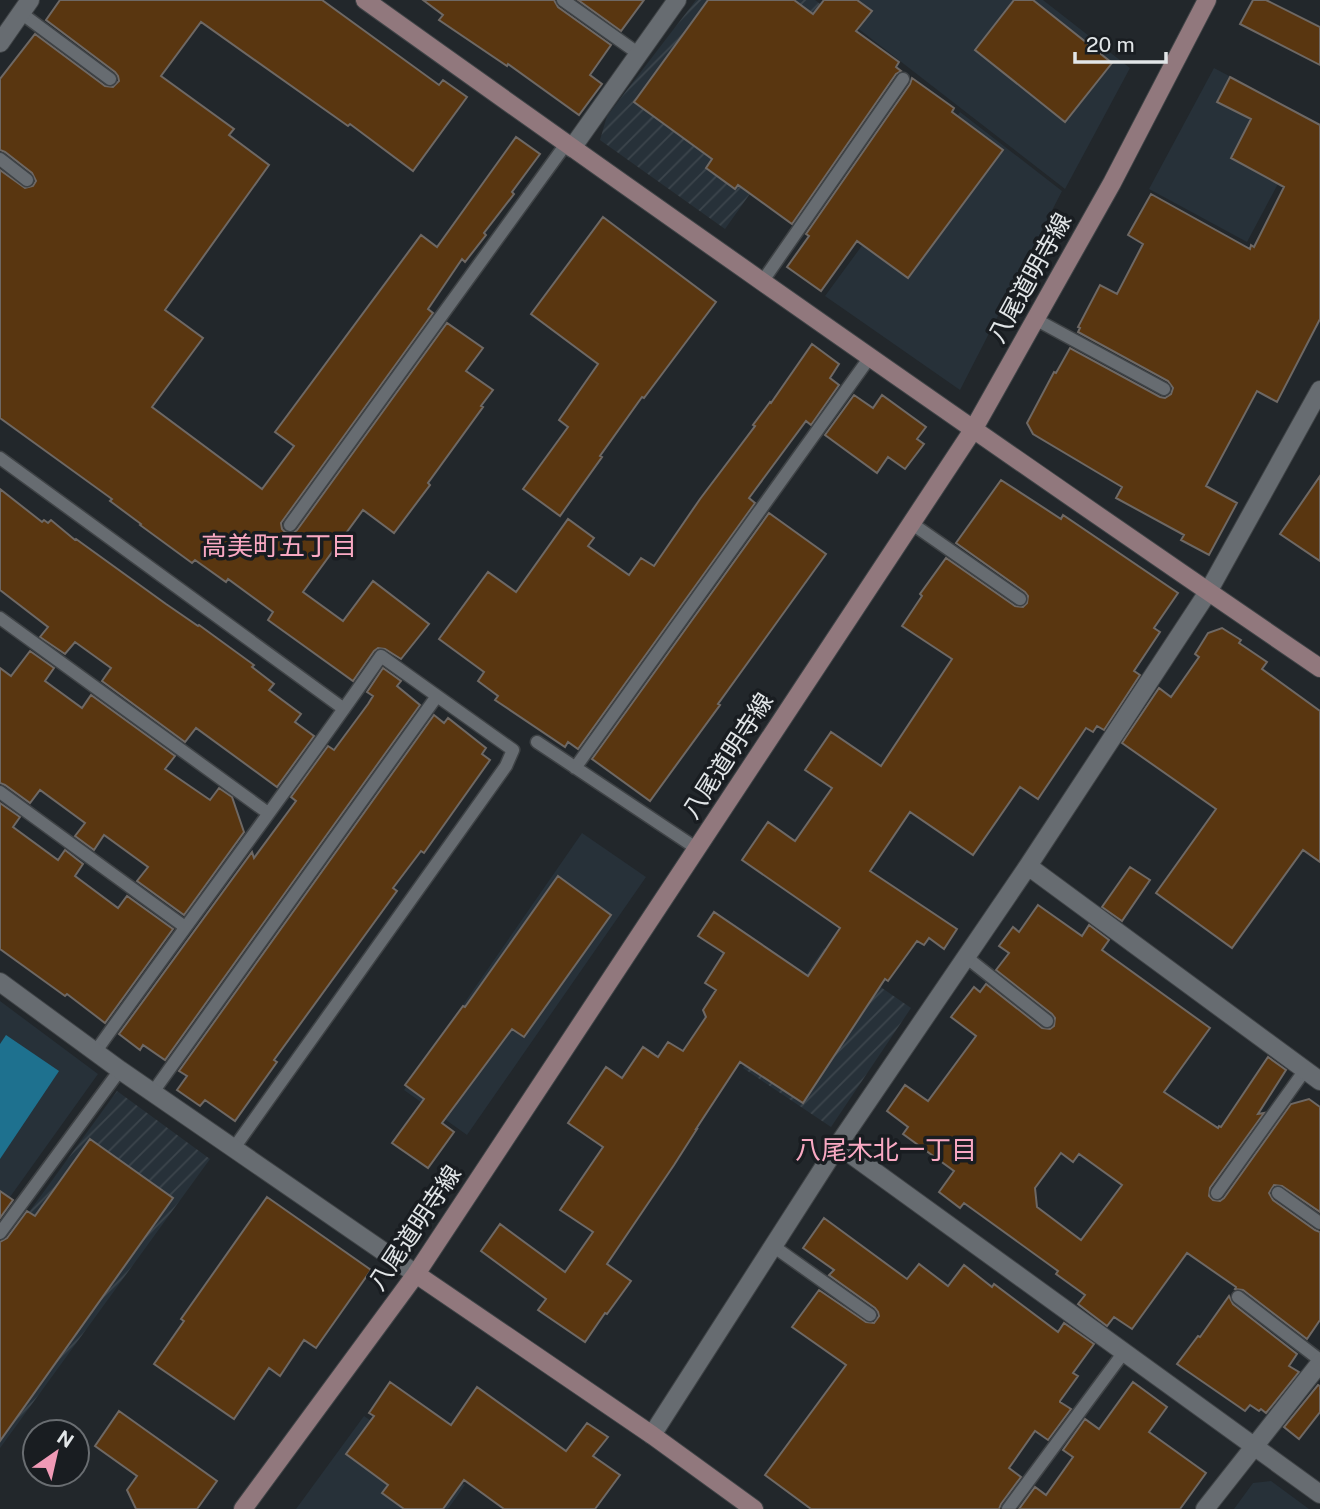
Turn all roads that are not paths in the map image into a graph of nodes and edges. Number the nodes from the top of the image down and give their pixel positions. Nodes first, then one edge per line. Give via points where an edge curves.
1 (365, 0) edge
2 (563, 0) edge
3 (677, 0) edge
4 (1207, 0) edge
5 (25, 7) edge
6 (0, 43) edge
7 (639, 54) junction
8 (110, 79) dead end
9 (903, 79) dead end
10 (569, 146) junction
11 (0, 159) edge
12 (27, 180) dead end
13 (762, 282) junction
14 (1035, 319) junction
15 (870, 357) junction
16 (1164, 389) dead end
17 (1320, 390) edge
18 (973, 429) junction
19 (0, 458) edge
20 (911, 523) junction
21 (290, 525) dead end
22 (1208, 592) junction
23 (1020, 599) dead end
24 (0, 618) edge
25 (1320, 668) edge
26 (437, 696) junction
27 (344, 709) junction
28 (537, 742) dead end
29 (575, 768) junction
30 (0, 792) edge
31 (268, 813) junction
32 (696, 848) junction
33 (1028, 866) junction
34 (184, 927) junction
35 (966, 957) junction
36 (0, 982) edge
37 (1047, 1021) dead end
38 (96, 1051) junction
39 (120, 1070) junction
40 (1313, 1075) edge
41 (153, 1092) junction
42 (838, 1145) junction
43 (234, 1148) junction
44 (1278, 1193) dead end
45 (1217, 1194) dead end
46 (1320, 1223) edge
47 (0, 1233) edge
48 (773, 1246) junction
49 (416, 1274) junction
50 (1238, 1297) dead end
51 (870, 1315) dead end
52 (1124, 1352) junction
53 (1320, 1362) edge
54 (652, 1435) junction
55 (1254, 1446) junction
56 (1320, 1494) edge
57 (243, 1509) edge
58 (754, 1509) edge
59 (1009, 1509) edge
60 (1205, 1509) edge

1 - 10 main road
2 - 7 lane
3 - 7 street
4 - 14 main road, 八尾道明寺線
5 - 6 street
5 - 8 lane
7 - 10 street
9 - 13 lane
10 - 13 main road
10 - 21 lane
11 - 12 lane
13 - 15 main road
14 - 16 lane
14 - 18 main road, 八尾道明寺線
15 - 18 main road
15 - 29 lane
17 - 22 street
18 - 20 main road, 八尾道明寺線
18 - 22 main road
19 - 27 lane
20 - 23 lane
20 - 32 main road, 八尾道明寺線
22 - 25 main road
22 - 33 street
24 - 31 lane
26 - 27 lane via 382,656
26 - 41 lane
26 - 43 lane via 513,750 506,766
27 - 31 lane
28 - 29 lane
29 - 32 lane
30 - 34 lane
31 - 34 lane
32 - 49 main road, 八尾道明寺線
33 - 35 street
33 - 40 street
34 - 38 lane
35 - 37 lane
35 - 42 street
36 - 38 street
38 - 39 street
39 - 41 street
39 - 47 lane
40 - 45 lane
41 - 43 street
42 - 48 street
42 - 52 street
43 - 49 street
44 - 46 lane
48 - 51 lane
48 - 54 street
49 - 54 main road
49 - 57 main road, 八尾道明寺線
50 - 53 lane
52 - 55 street
52 - 59 lane
53 - 55 street
54 - 58 main road
55 - 56 street
55 - 60 street

